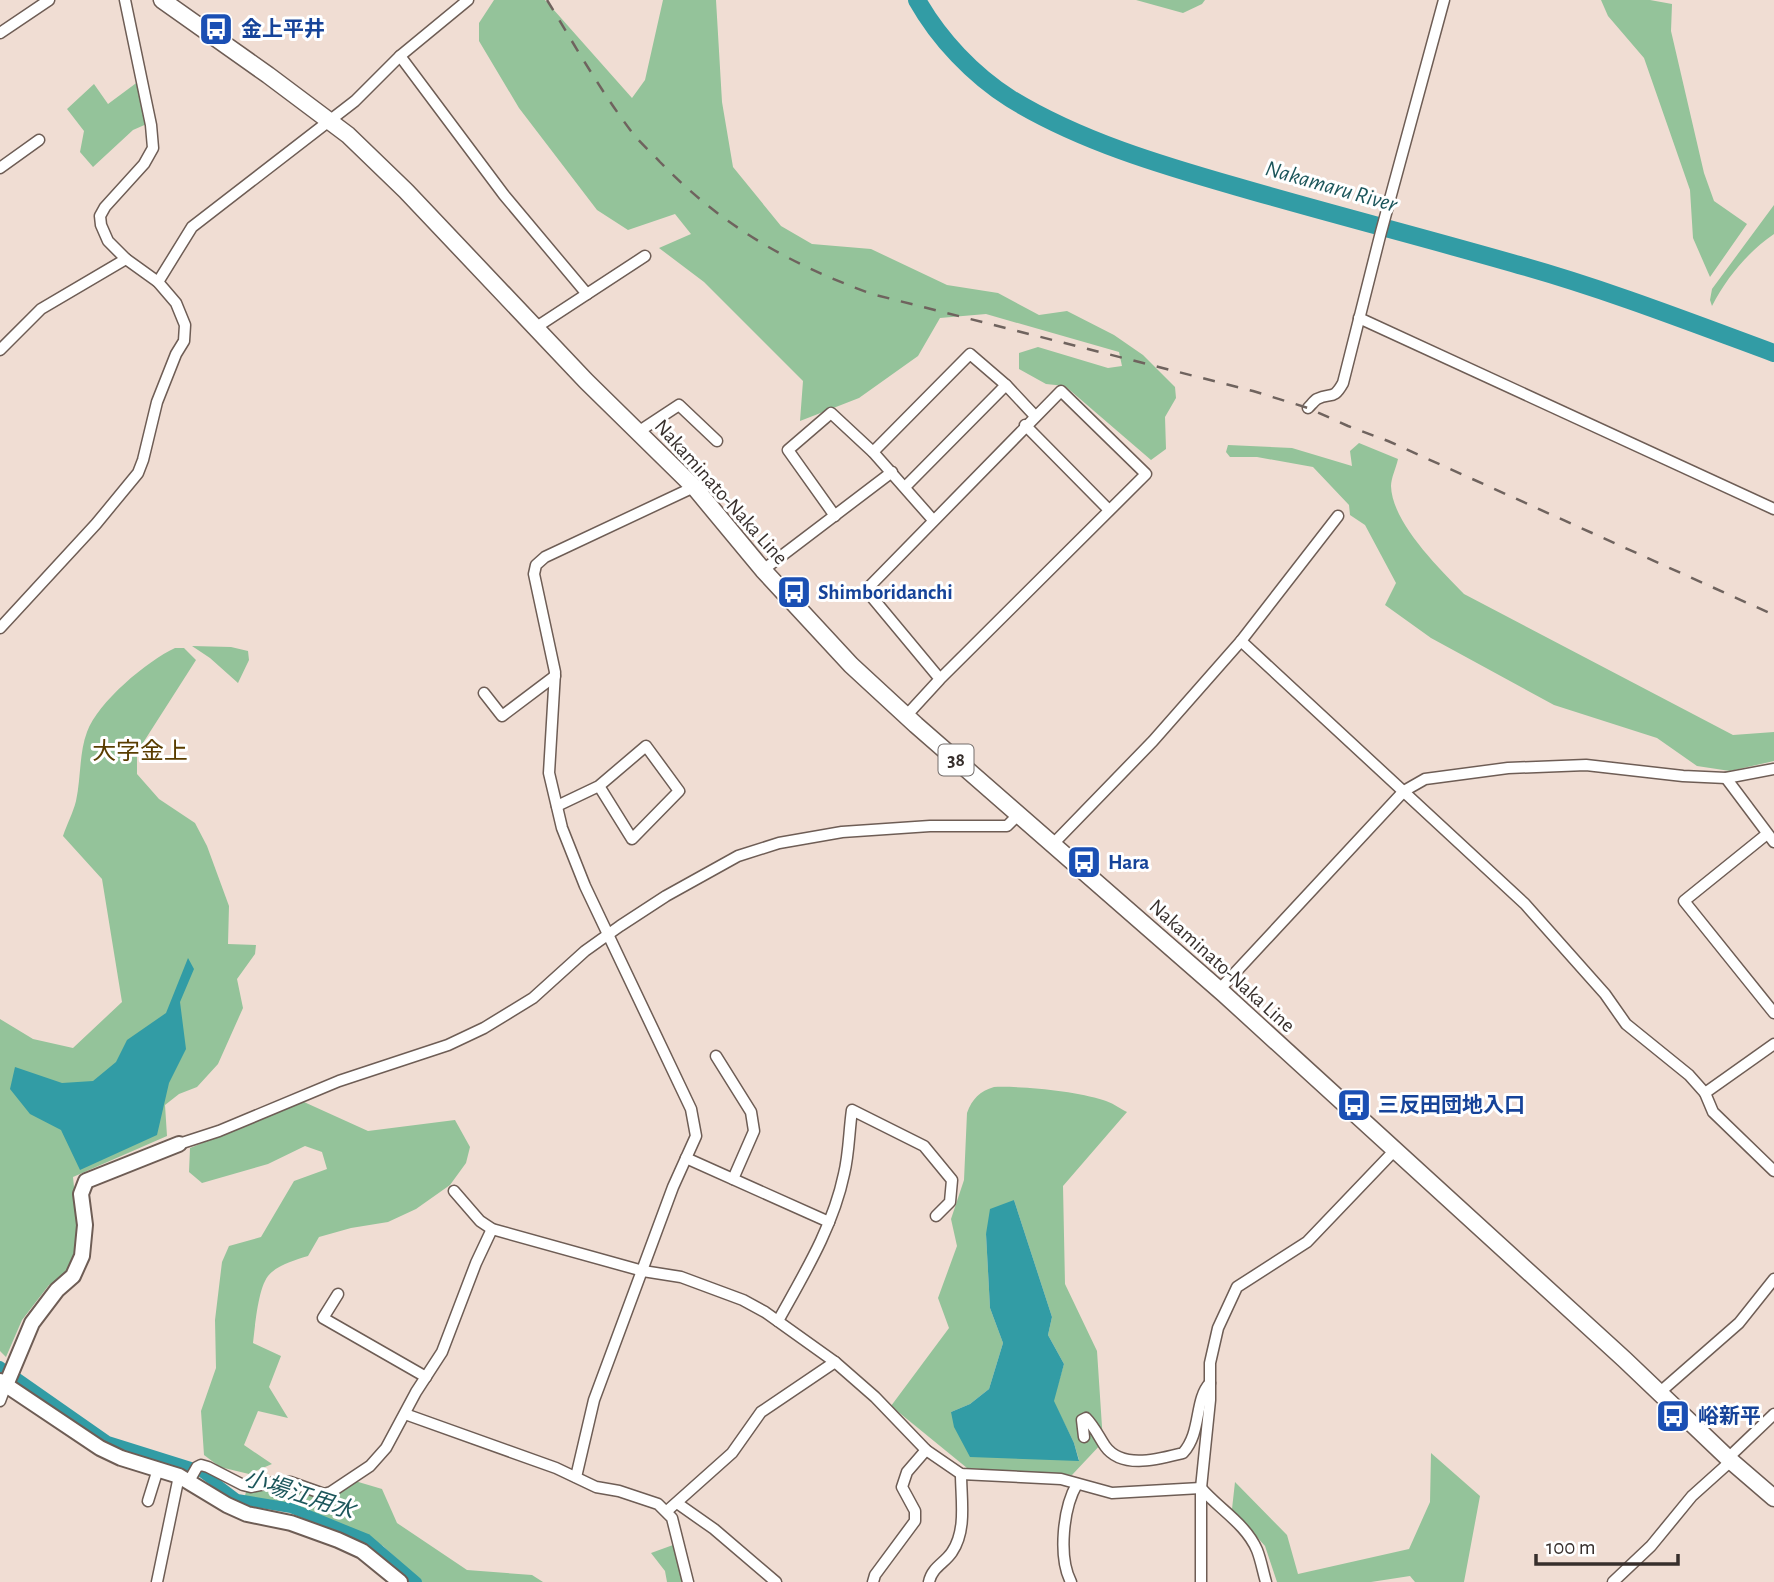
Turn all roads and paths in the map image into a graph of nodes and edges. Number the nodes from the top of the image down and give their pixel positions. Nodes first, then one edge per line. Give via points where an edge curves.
1 (49, 0) edge
2 (125, 0) edge
3 (162, 0) edge
4 (468, 0) edge
5 (1444, 0) edge
6 (0, 33) edge
7 (400, 56) junction
8 (329, 120) junction
9 (39, 140) dead end
10 (0, 168) edge
11 (645, 256) dead end
12 (126, 259) junction
13 (158, 282) junction
14 (587, 294) junction
15 (1359, 318) junction
16 (536, 328) junction
17 (0, 349) edge
18 (1006, 385) junction
19 (1308, 408) dead end
20 (1035, 416) junction
21 (1026, 425) junction
22 (638, 432) junction
23 (717, 441) dead end
24 (873, 452) junction
25 (892, 472) junction
26 (694, 487) junction
27 (905, 487) junction
28 (1774, 509) edge
29 (1109, 510) junction
30 (835, 516) junction
31 (1338, 516) dead end
32 (933, 520) junction
33 (763, 569) junction
34 (0, 628) edge
35 (1241, 642) junction
36 (555, 676) junction
37 (940, 679) junction
38 (484, 693) dead end
39 (906, 716) junction
40 (1774, 769) edge
41 (1726, 778) junction
42 (599, 786) junction
43 (1404, 791) junction
44 (557, 806) junction
45 (1019, 814) junction
46 (1771, 838) edge
47 (1054, 843) junction
48 (608, 935) junction
49 (1219, 990) junction
50 (1774, 1013) edge
51 (1774, 1044) edge
52 (716, 1056) dead end
53 (1705, 1093) junction
54 (179, 1144) joint
55 (1395, 1150) junction
56 (686, 1158) junction
57 (1774, 1171) edge
58 (733, 1179) junction
59 (454, 1191) dead end
60 (936, 1216) dead end
61 (829, 1222) junction
62 (492, 1229) junction
63 (643, 1271) junction
64 (1774, 1279) edge
65 (338, 1294) dead end
66 (778, 1321) junction
67 (835, 1362) junction
68 (426, 1377) junction
69 (3, 1383) edge
70 (1210, 1383) junction
71 (1659, 1393) junction
72 (0, 1401) edge
73 (405, 1414) junction
74 (1774, 1414) edge
75 (1084, 1437) dead end
76 (926, 1450) junction
77 (1730, 1459) junction
78 (158, 1469) junction
79 (961, 1474) junction
80 (576, 1477) junction
81 (184, 1479) junction
82 (1077, 1484) junction
83 (1201, 1488) junction
84 (150, 1496) dead end
85 (1774, 1498) edge
86 (677, 1503) junction
87 (667, 1511) junction
88 (157, 1582) edge
89 (400, 1582) edge
90 (688, 1582) edge
91 (776, 1582) edge
92 (873, 1582) edge
93 (929, 1582) edge
94 (1071, 1582) edge
95 (1201, 1582) edge
96 (1266, 1582) edge
97 (1613, 1582) edge

1 - 6 street
2 - 12 street via 153,142 144,164 100,216 108,241
3 - 8 main road, Nakaminato-Naka Line / 38
4 - 7 street
5 - 15 street
7 - 8 street
7 - 14 street via 503,195
8 - 13 street via 192,227
8 - 16 main road, Nakaminato-Naka Line / 38 via 406,191
9 - 10 street
11 - 14 street
12 - 13 street
12 - 17 street via 41,309
13 - 34 street via 181,313 184,341 157,402 138,473
14 - 16 street
15 - 19 street via 1338,392 1317,399
15 - 28 street
16 - 22 main road, Nakaminato-Naka Line / 38
18 - 20 street
18 - 24 street via 970,354
18 - 27 street
20 - 21 street
20 - 29 street via 1061,391 1146,474
21 - 29 street
21 - 32 street
22 - 23 street via 679,405
22 - 26 main road, Nakaminato-Naka Line / 38
24 - 25 street
24 - 30 street via 831,413 788,450
25 - 27 street
25 - 30 street
26 - 33 main road, Nakaminato-Naka Line / 38
26 - 36 street via 536,565
27 - 32 street
29 - 37 street
30 - 33 street
31 - 35 street
32 - 37 street via 866,590
33 - 39 main road, Nakaminato-Naka Line / 38
35 - 43 street
35 - 47 street
36 - 38 street via 502,716
36 - 44 street via 549,766
37 - 39 street
39 - 45 main road, Nakaminato-Naka Line / 38
40 - 41 street
41 - 43 street via 1586,765 1508,768 1425,779
41 - 46 street
42 - 42 street via 646,746 679,791 632,839
42 - 44 street
43 - 49 street
43 - 53 street via 1525,904 1626,1024
44 - 48 street via 575,863
45 - 47 main road, Nakaminato-Naka Line / 38
45 - 48 street via 1007,826 876,829 758,848 718,865
46 - 50 street via 1684,901
47 - 49 main road, Nakaminato-Naka Line / 38
48 - 54 street via 533,998 468,1037 339,1081
48 - 56 street via 691,1108 696,1136
49 - 55 main road, Nakaminato-Naka Line / 38
51 - 53 street
52 - 58 street via 751,1112 754,1131
53 - 57 street via 1713,1112
54 - 69 street via 86,1181 81,1194 82,1256 74,1276 32,1323
55 - 70 street via 1307,1242 1237,1287 1218,1328
55 - 71 main road, Nakaminato-Naka Line / 38
56 - 58 street
56 - 63 street
58 - 61 street
59 - 62 street
60 - 61 street via 950,1202 952,1180 923,1146 852,1110 845,1173
61 - 66 street
62 - 63 street
62 - 68 street via 447,1342
63 - 66 street via 681,1277 743,1300
63 - 80 street via 594,1400
64 - 71 street via 1739,1323
65 - 68 street via 323,1318
66 - 67 street
67 - 76 street
67 - 86 street via 761,1412 732,1453
68 - 73 street
69 - 72 street
69 - 78 street via 100,1448
70 - 75 street via 1203,1393 1194,1436 1183,1453 1143,1460 1117,1457 1086,1418 1082,1420
70 - 83 street
71 - 77 main road, Nakaminato-Naka Line / 38
73 - 80 street
73 - 81 street via 379,1457 324,1494 290,1482 251,1487 201,1465
74 - 77 street
76 - 79 street
76 - 92 street via 906,1472 902,1487 915,1511 915,1521
77 - 85 main road, Nakaminato-Naka Line / 38
77 - 97 street
78 - 81 street
78 - 84 street
79 - 82 street via 1060,1479
79 - 93 street via 959,1541
80 - 87 street via 596,1487 646,1499
81 - 88 street via 173,1502
81 - 89 street via 247,1514 338,1540 362,1552
82 - 83 street via 1112,1493
82 - 94 street via 1068,1504 1064,1547
83 - 95 street
83 - 96 street via 1251,1539
86 - 87 street
86 - 91 street via 714,1528
87 - 90 street

